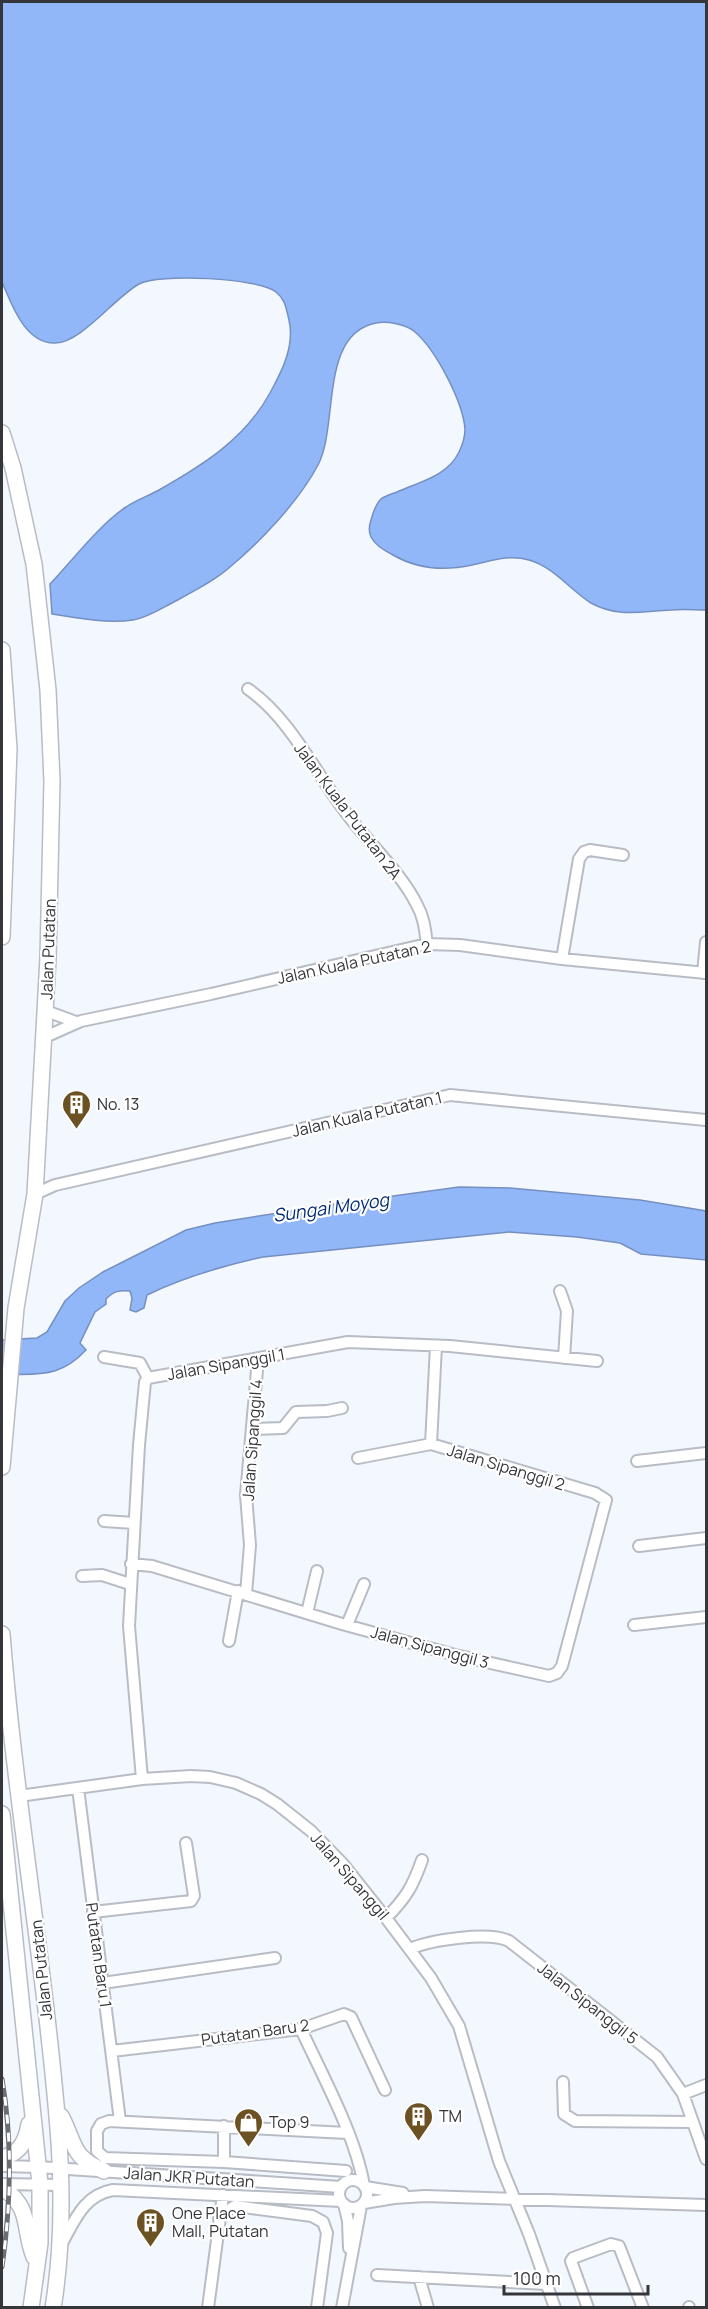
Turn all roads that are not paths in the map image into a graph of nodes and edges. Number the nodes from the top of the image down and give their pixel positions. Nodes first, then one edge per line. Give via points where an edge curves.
1 (2, 433) edge
2 (2, 650) edge
3 (248, 689) dead end
4 (622, 855) dead end
5 (2, 937) edge
6 (706, 942) edge
7 (427, 944) junction
8 (562, 959) junction
9 (705, 973) edge
10 (46, 1011) junction
11 (76, 1022) junction
12 (45, 1037) junction
13 (706, 1120) edge
14 (36, 1172) junction
15 (67, 1183) junction
16 (35, 1194) junction
17 (560, 1291) dead end
18 (436, 1346) junction
19 (104, 1357) dead end
20 (564, 1358) junction
21 (258, 1359) junction
22 (597, 1361) dead end
23 (148, 1378) junction
24 (342, 1408) dead end
25 (252, 1429) junction
26 (431, 1444) junction
27 (706, 1453) edge
28 (358, 1458) dead end
29 (637, 1461) dead end
30 (2, 1467) edge
31 (606, 1500) joint
32 (104, 1521) dead end
33 (134, 1522) junction
34 (706, 1538) edge
35 (639, 1546) dead end
36 (131, 1564) junction
37 (317, 1571) dead end
38 (82, 1576) dead end
39 (130, 1584) junction
40 (364, 1584) dead end
41 (242, 1592) junction
42 (307, 1613) junction
43 (706, 1617) edge
44 (347, 1625) junction
45 (634, 1625) dead end
46 (2, 1634) edge
47 (229, 1641) dead end
48 (142, 1779) junction
49 (78, 1788) junction
50 (19, 1796) junction
51 (2, 1814) edge
52 (186, 1843) dead end
53 (422, 1860) dead end
54 (93, 1912) junction
55 (386, 1918) junction
56 (410, 1949) junction
57 (275, 1958) dead end
58 (103, 1983) junction
59 (47, 2023) junction
60 (24, 2026) junction
61 (301, 2029) junction
62 (112, 2051) junction
63 (562, 2082) dead end
64 (706, 2085) edge
65 (385, 2090) dead end
66 (683, 2094) junction
67 (30, 2106) junction
68 (58, 2111) junction
69 (120, 2121) junction
70 (693, 2122) junction
71 (224, 2126) junction
72 (350, 2138) junction
73 (2, 2158) edge
74 (706, 2159) edge
75 (224, 2162) junction
76 (2, 2166) edge
77 (38, 2167) junction
78 (60, 2169) junction
79 (104, 2171) junction
80 (346, 2171) junction
81 (40, 2184) junction
82 (61, 2185) junction
83 (2, 2186) edge
84 (342, 2186) junction
85 (364, 2186) junction
86 (222, 2195) junction
87 (424, 2196) junction
88 (515, 2199) junction
89 (342, 2203) junction
90 (362, 2204) junction
91 (706, 2205) edge
92 (219, 2219) junction
93 (61, 2245) junction
94 (350, 2261) junction
95 (38, 2266) junction
96 (376, 2275) dead end
97 (419, 2277) junction
98 (546, 2284) junction
99 (31, 2307) edge
100 (53, 2307) edge
101 (208, 2307) edge
102 (317, 2307) edge
103 (342, 2307) edge
104 (428, 2307) edge
105 (555, 2307) edge
106 (588, 2307) edge
107 (643, 2307) edge

1 - 10 highway, Jalan Putatan via 34,564 49,707 52,770
2 - 5 highway via 9,749
3 - 7 street, Jalan Kuala Putatan 2A via 271,709 406,888 421,913
4 - 8 street via 590,850 579,859
6 - 9 street
7 - 8 street, Jalan Kuala Putatan 2
7 - 11 street, Jalan Kuala Putatan 2
8 - 9 street, Jalan Kuala Putatan 2
10 - 11 street
10 - 12 highway, Jalan Putatan
11 - 12 street, Jalan Kuala Putatan 2
12 - 14 highway, Jalan Putatan
13 - 15 street, Jalan Kuala Putatan 1 via 450,1095
14 - 15 street via 48,1180
14 - 16 highway, Jalan Putatan
15 - 16 street, Jalan Kuala Putatan 1
16 - 30 highway, Jalan Putatan via 16,1308
17 - 20 street via 567,1311
18 - 20 street, Jalan Sipanggil 1
18 - 21 street, Jalan Sipanggil 1 via 348,1342
18 - 26 street, Jalan Sipanggil 2
19 - 23 street via 140,1363
20 - 22 street, Jalan Sipanggil 1
21 - 23 street, Jalan Sipanggil 1
21 - 25 street, Jalan Sipanggil 4
23 - 33 street, Jalan Sipanggil 1
24 - 25 street via 296,1412 283,1428
25 - 41 street, Jalan Sipanggil 4 via 246,1495 250,1545
26 - 28 street
26 - 31 street, Jalan Sipanggil 2 via 595,1493
27 - 29 street
31 - 44 street, Jalan Sipanggil 3 via 557,1673 549,1676 467,1658
32 - 33 street
33 - 36 street, Jalan Sipanggil 1
34 - 35 street
36 - 39 street, Jalan Sipanggil 1
36 - 41 street, Jalan Sipanggil 3 via 152,1566
37 - 42 street
38 - 39 street via 102,1575
39 - 48 street, Jalan Sipanggil 1 via 129,1626
40 - 44 street
41 - 42 street, Jalan Sipanggil 3
41 - 47 street, Jalan Sipanggil 4
42 - 44 street, Jalan Sipanggil 3
43 - 45 street
46 - 50 highway, Jalan Putatan
48 - 49 street, Jalan Sipanggil
48 - 55 street, Jalan Sipanggil via 210,1777 261,1794 326,1845
49 - 50 street, Jalan Sipanggil
49 - 54 street, Putatan Baru 1
50 - 59 highway, Jalan Putatan
51 - 60 highway, Jalan Putatan
52 - 54 street via 194,1896 191,1901
53 - 55 street via 405,1899
54 - 58 street, Putatan Baru 1
55 - 56 street, Jalan Sipanggil
56 - 66 street, Jalan Sipanggil 5 via 430,1941 495,1936 509,1941 657,2057
56 - 88 street, Jalan Sipanggil via 459,2026 499,2161
57 - 58 street
58 - 62 street, Putatan Baru 1
59 - 60 highway via 36,2028
59 - 68 highway, Jalan Putatan
60 - 67 highway, Jalan Putatan
61 - 62 street, Putatan Baru 2
61 - 65 street, Putatan Baru 2 via 348,2014
61 - 72 street
62 - 69 street, Putatan Baru 1
63 - 70 street via 564,2114 575,2121
64 - 66 street
66 - 70 street, Jalan Sipanggil 5
67 - 73 highway via 25,2140 19,2150
67 - 77 highway, Jalan Putatan
68 - 78 highway, Jalan Putatan
68 - 79 highway via 80,2157
69 - 71 street
69 - 75 street via 104,2122 98,2127 97,2151 101,2156
70 - 74 street, Jalan Sipanggil 5
71 - 72 street
71 - 75 street
72 - 80 street
72 - 85 street
75 - 80 street
76 - 77 street, Jalan JKR Putatan
77 - 78 street, Jalan JKR Putatan
77 - 81 highway, Jalan Putatan
78 - 79 street, Jalan JKR Putatan
78 - 82 highway, Jalan Putatan
79 - 84 street, Jalan JKR Putatan
80 - 84 street
81 - 82 street
81 - 83 street
81 - 95 highway, Jalan Putatan
82 - 93 highway, Jalan Putatan
83 - 95 highway via 23,2211
84 - 85 street, Jalan JKR Putatan via 352,2180
84 - 89 street
85 - 87 street, Jalan JKR Putatan
85 - 90 street via 367,2195
86 - 89 street, Jalan JKR Putatan
86 - 92 street
86 - 93 street, Jalan JKR Putatan via 106,2192 87,2202
87 - 88 street, Jalan JKR Putatan
87 - 90 street, Jalan JKR Putatan
88 - 91 street, Jalan JKR Putatan
88 - 98 street, Jalan Sipanggil
89 - 90 street, Jalan JKR Putatan via 352,2208
89 - 94 street via 348,2221
90 - 94 street
92 - 101 street
92 - 102 street via 235,2206 312,2216 323,2222 327,2233
93 - 100 highway, Jalan Putatan
94 - 103 street
95 - 99 highway, Jalan Putatan
96 - 97 street
97 - 98 street
97 - 104 street
98 - 105 street, Jalan Sipanggil
106 - 107 street via 571,2261 611,2244 619,2246

